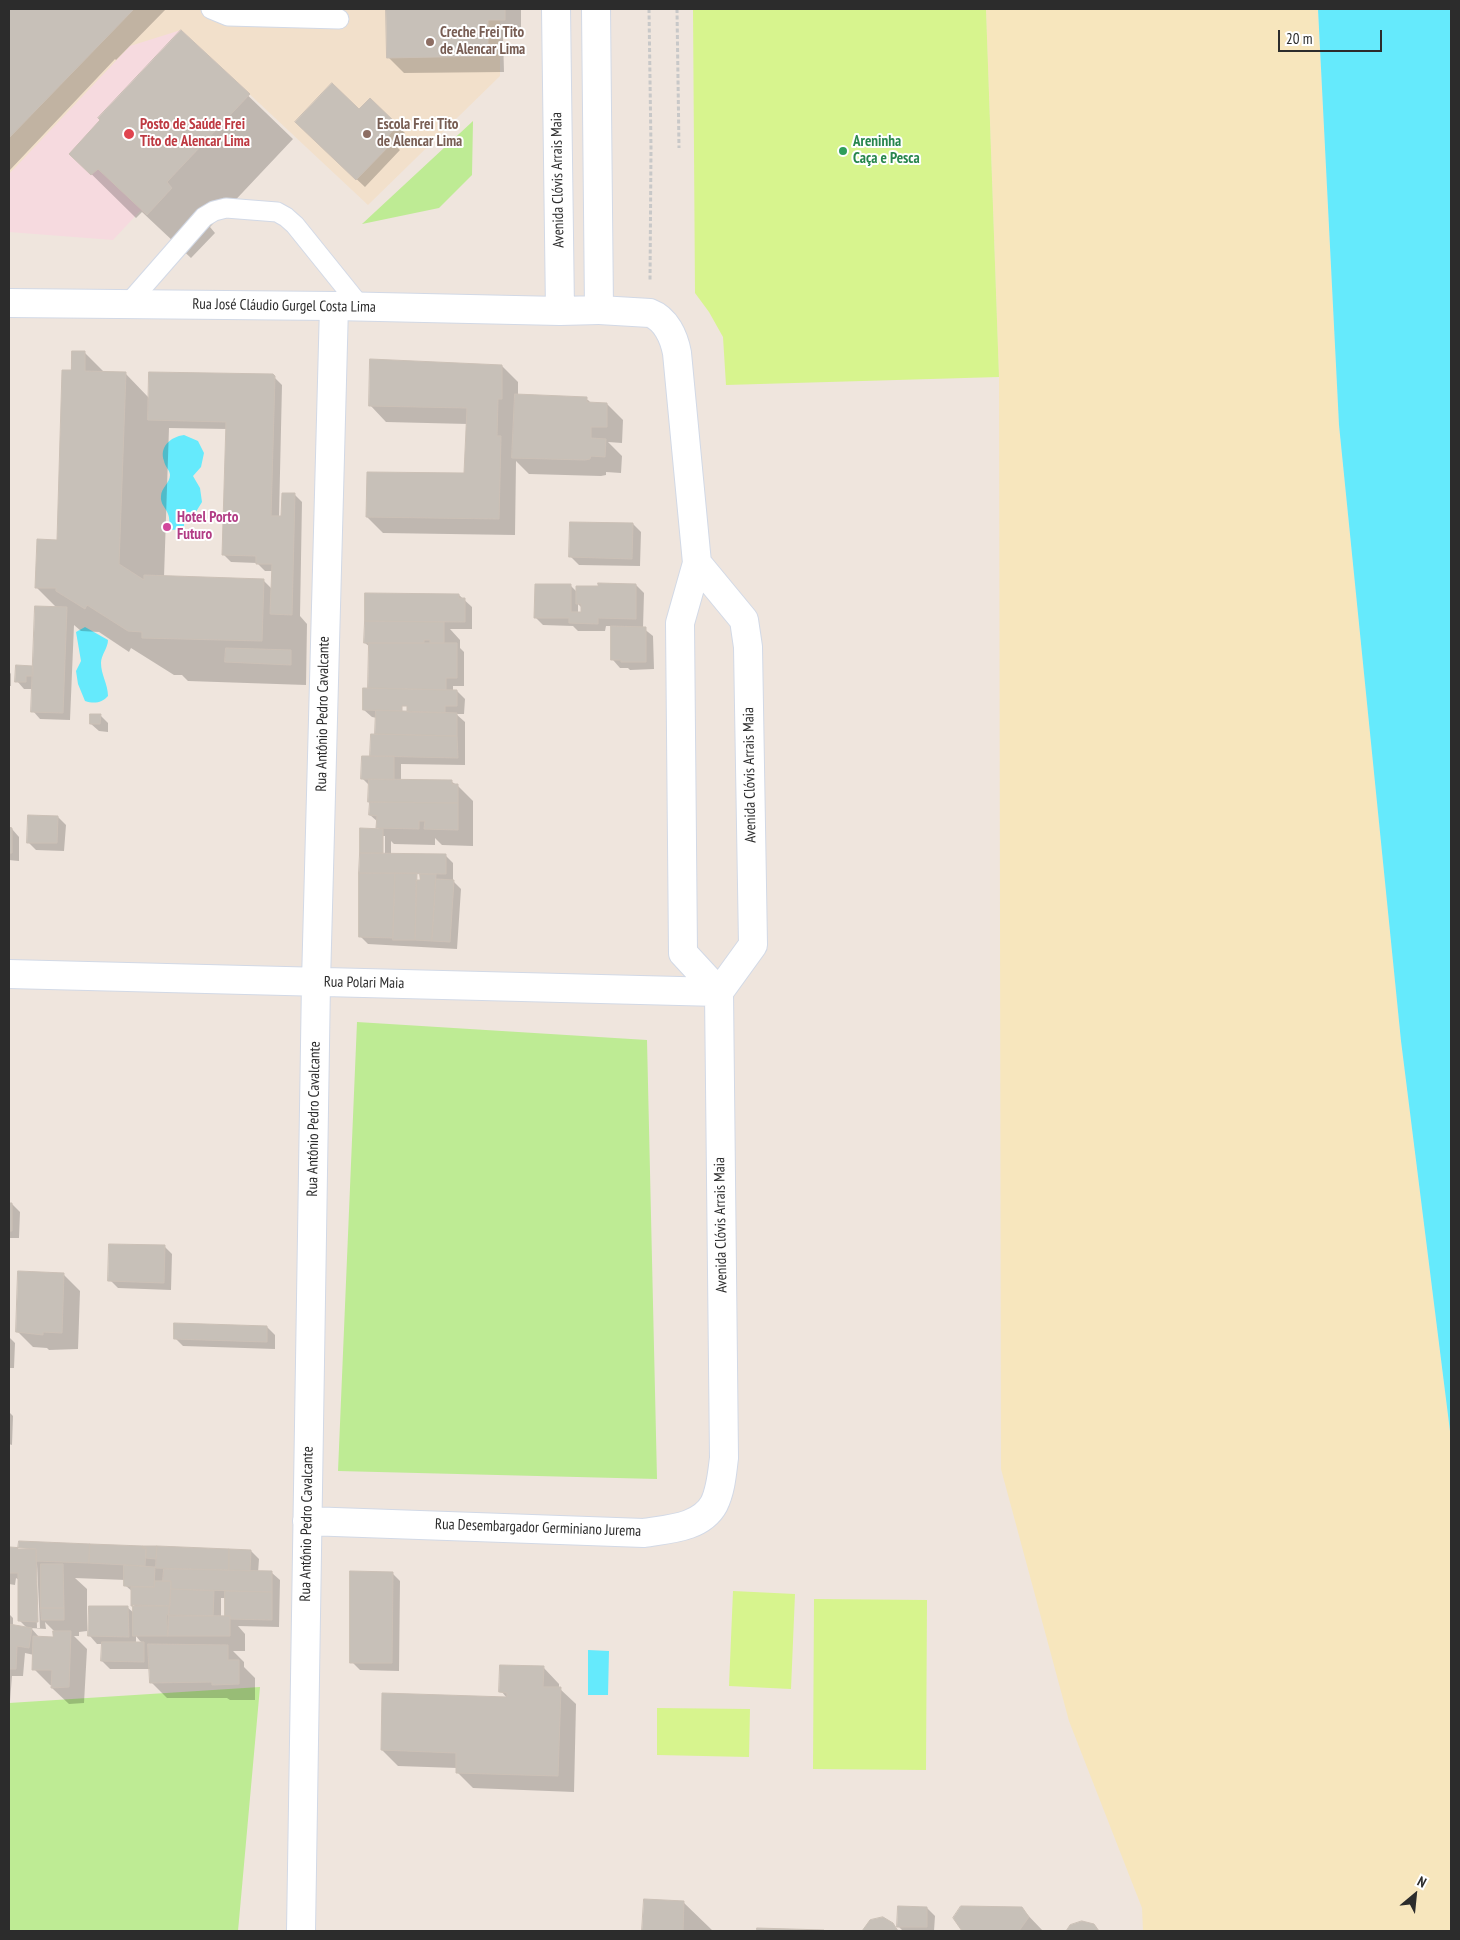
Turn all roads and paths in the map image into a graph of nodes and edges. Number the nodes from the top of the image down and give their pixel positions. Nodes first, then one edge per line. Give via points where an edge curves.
1 (211, 9) edge
2 (556, 9) edge
3 (596, 9) edge
4 (649, 9) edge
5 (677, 9) edge
6 (339, 20) dead end
7 (679, 148) dead end
8 (9, 303) edge
9 (127, 305) junction
10 (334, 306) junction
11 (361, 307) junction
12 (599, 310) junction
13 (560, 311) junction
14 (650, 313) junction
15 (697, 564) junction
16 (9, 974) edge
17 (316, 982) junction
18 (719, 992) junction
19 (724, 1458) joint
20 (307, 1521) junction
21 (301, 1931) edge

1 - 6 lane via 228,16
2 - 13 street, Avenida Clóvis Arrais Maia
3 - 12 street
4 - 14 path
5 - 7 path
8 - 9 street, Rua José Cláudio Gurgel Costa Lima
9 - 10 street, Rua José Cláudio Gurgel Costa Lima
9 - 11 lane via 204,217 226,208 277,212 286,217
10 - 11 street, Rua José Cláudio Gurgel Costa Lima
10 - 17 street, Rua Antônio Pedro Cavalcante
11 - 13 street, Rua José Cláudio Gurgel Costa Lima
12 - 13 street
12 - 14 street
14 - 15 street via 657,316 668,330 678,353
15 - 18 street via 680,623 683,953
15 - 18 street, Avenida Clóvis Arrais Maia via 744,620 748,647 753,945
16 - 17 street, Rua Polari Maia
17 - 18 street, Rua Polari Maia
17 - 20 street, Rua Antônio Pedro Cavalcante
18 - 19 street, Avenida Clóvis Arrais Maia
19 - 20 street, Rua Desembargador Germiniano Jurema via 714,1505 700,1519 678,1528 644,1532
20 - 21 street, Rua Antônio Pedro Cavalcante

